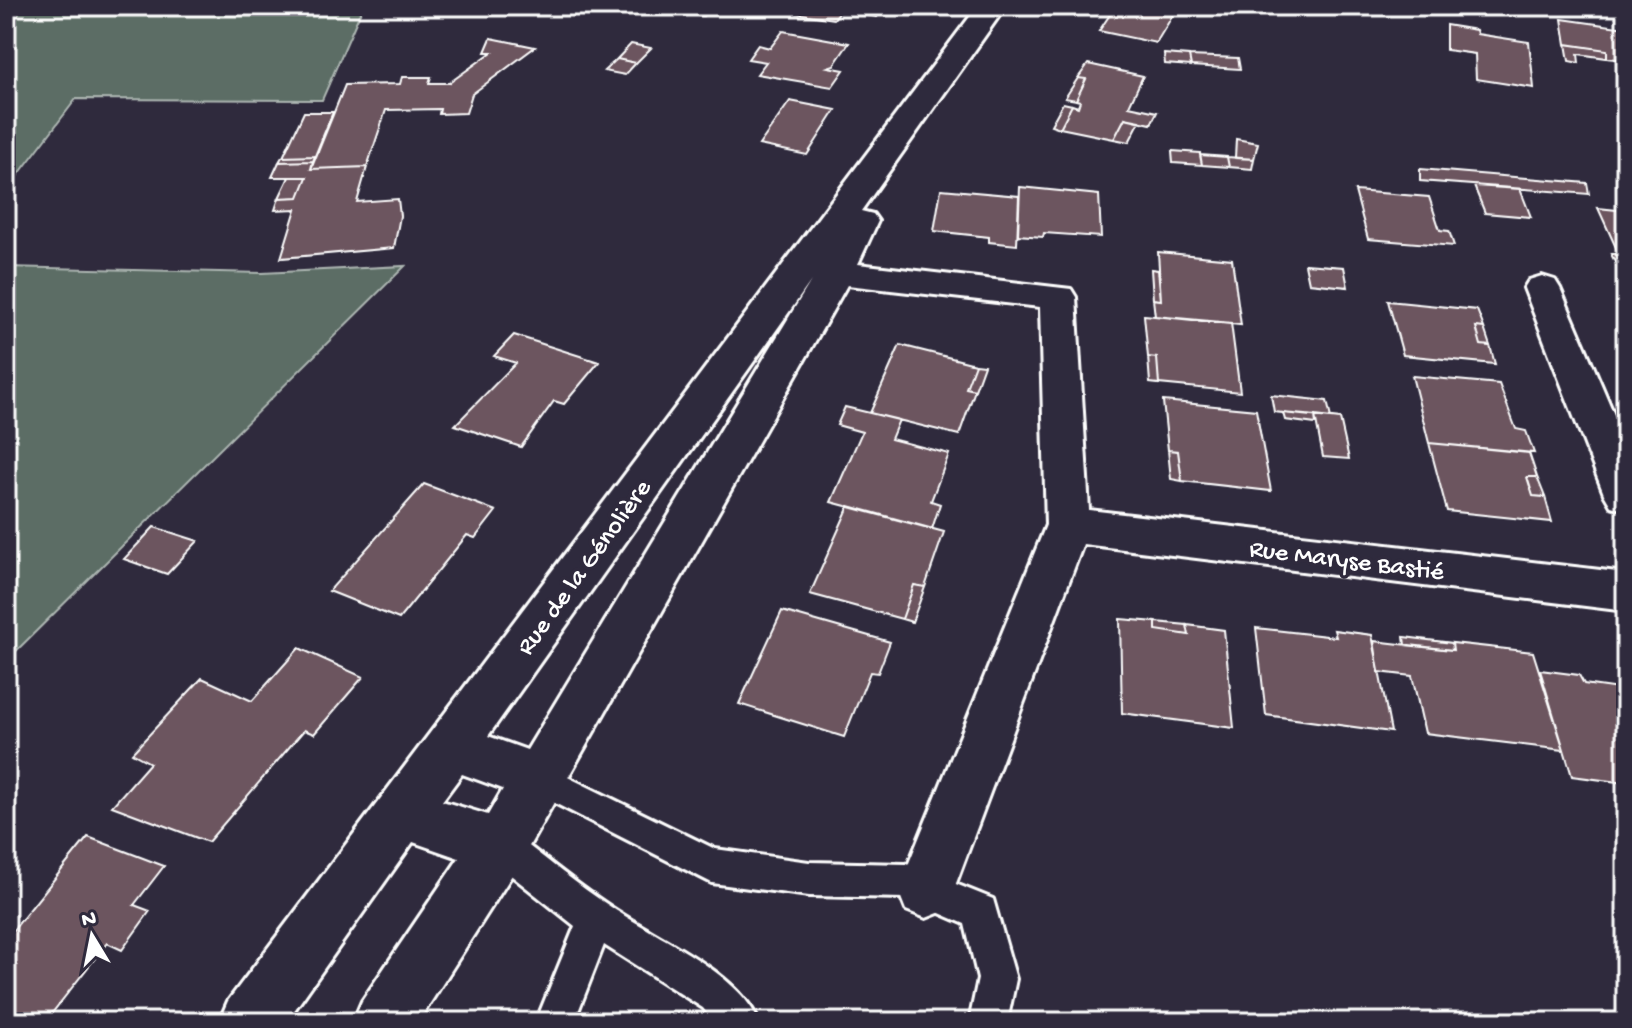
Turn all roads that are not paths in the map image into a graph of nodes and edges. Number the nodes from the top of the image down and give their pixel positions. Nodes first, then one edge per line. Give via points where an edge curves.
1 (992, 6) edge
2 (818, 271) junction
3 (1542, 288) dead end
4 (1626, 494) edge
5 (1068, 525) junction
6 (1626, 592) edge
7 (450, 746) junction
8 (539, 778) junction
9 (401, 813) junction
10 (500, 845) junction
11 (926, 890) junction
12 (596, 919) junction
13 (249, 1022) edge
14 (383, 1022) edge
15 (555, 1022) edge
16 (740, 1022) edge
17 (988, 1022) edge

1 - 2 street, Rue de la Génolière via 915,109
2 - 5 street via 1058,297
2 - 7 street, Rue de la Génolière
2 - 8 street, Rue de la Génolière
3 - 4 street
5 - 6 street, Rue Maryse Bastié
5 - 11 street
7 - 8 street
7 - 9 street, Rue de la Génolière
8 - 10 street, Rue de la Génolière
8 - 11 lane via 712,866 809,879 906,881
9 - 10 street
9 - 13 street, Rue de la Génolière
10 - 12 lane
10 - 14 street, Rue de la Génolière
11 - 17 lane via 980,912 997,979
12 - 15 lane
12 - 16 lane via 716,995

